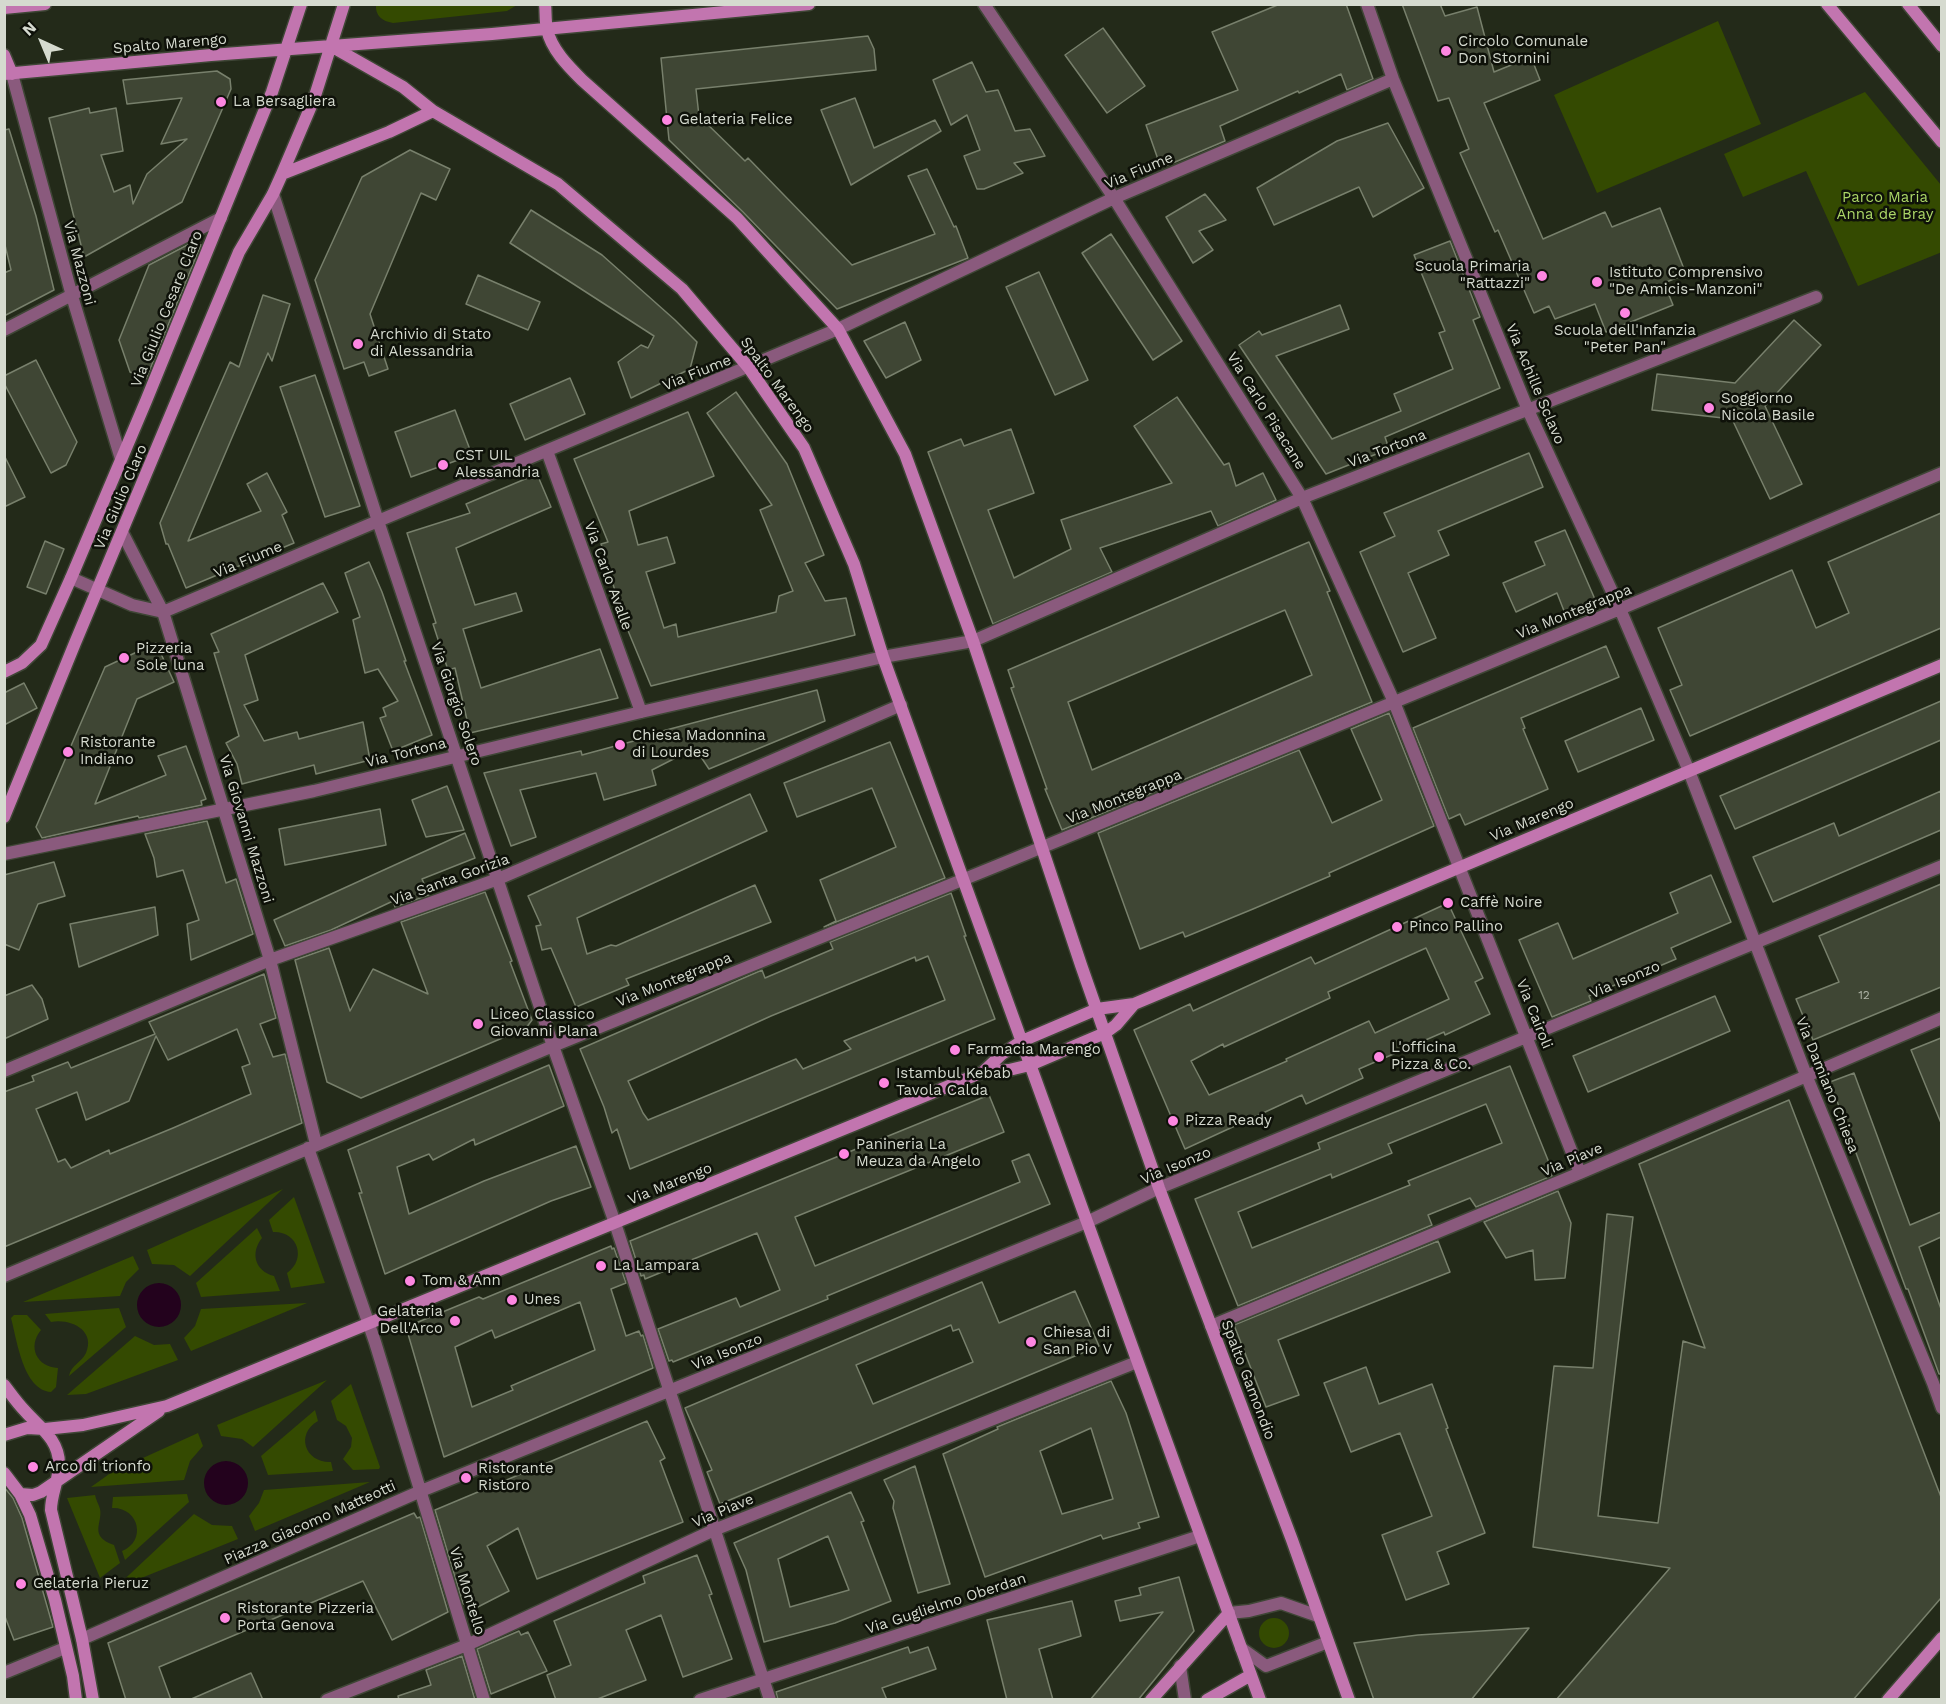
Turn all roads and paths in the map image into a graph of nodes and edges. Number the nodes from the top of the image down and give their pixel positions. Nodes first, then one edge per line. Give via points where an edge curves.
1 (45, 4) edge
2 (301, 4) edge
3 (344, 4) edge
4 (545, 4) edge
5 (809, 4) edge
6 (984, 4) edge
7 (1367, 4) edge
8 (1827, 4) edge
9 (1908, 4) edge
10 (4, 9) edge
11 (547, 29) junction
12 (332, 46) junction
13 (1941, 46) edge
14 (288, 50) junction
15 (4, 56) edge
16 (8, 74) edge
17 (1393, 79) junction
18 (433, 111) junction
19 (1941, 142) edge
20 (282, 174) junction
21 (273, 194) junction
22 (1114, 198) junction
23 (221, 218) junction
24 (72, 296) junction
25 (1816, 297) dead end
26 (838, 329) junction
27 (4, 330) edge
28 (749, 368) junction
29 (1528, 410) junction
30 (547, 451) junction
31 (121, 459) junction
32 (1941, 473) edge
33 (1302, 498) junction
34 (378, 521) junction
35 (122, 532) junction
36 (71, 578) junction
37 (98, 591) junction
38 (1620, 609) junction
39 (163, 612) junction
40 (973, 641) junction
41 (884, 657) junction
42 (1941, 665) edge
43 (4, 672) edge
44 (1394, 702) junction
45 (901, 705) junction
46 (641, 712) junction
47 (458, 756) junction
48 (1689, 771) junction
49 (225, 810) junction
50 (4, 817) edge
51 (1042, 847) junction
52 (4, 854) edge
53 (1941, 866) edge
54 (1459, 867) junction
55 (498, 879) junction
56 (963, 879) junction
57 (1754, 942) junction
58 (270, 960) junction
59 (1134, 1004) junction
60 (1097, 1009) junction
61 (1941, 1018) edge
62 (1105, 1033) junction
63 (1527, 1037) junction
64 (1022, 1041) junction
65 (553, 1046) junction
66 (1030, 1065) junction
67 (4, 1071) edge
68 (983, 1072) junction
69 (1806, 1075) junction
70 (312, 1146) junction
71 (1580, 1173) junction
72 (1159, 1188) junction
73 (615, 1222) junction
74 (1087, 1222) junction
75 (4, 1276) edge
76 (368, 1323) junction
77 (1212, 1326) junction
78 (1137, 1362) junction
79 (4, 1385) edge
80 (670, 1391) junction
81 (166, 1406) junction
82 (1941, 1408) edge
83 (45, 1429) junction
84 (4, 1435) edge
85 (4, 1473) edge
86 (56, 1481) junction
87 (421, 1491) junction
88 (20, 1494) junction
89 (714, 1530) junction
90 (1200, 1536) junction
91 (1229, 1613) junction
92 (1318, 1616) junction
93 (1941, 1638) edge
94 (82, 1639) junction
95 (1328, 1642) junction
96 (467, 1645) junction
97 (65, 1648) junction
98 (1241, 1648) junction
99 (1180, 1666) junction
100 (1266, 1666) junction
101 (4, 1673) edge
102 (1251, 1675) junction
103 (764, 1680) junction
104 (76, 1700) edge
105 (93, 1700) edge
106 (327, 1700) edge
107 (484, 1700) edge
108 (700, 1700) edge
109 (770, 1700) edge
110 (1151, 1700) edge
111 (1185, 1700) edge
112 (1207, 1700) edge
113 (1260, 1700) edge
114 (1349, 1700) edge
115 (1888, 1700) edge

1 - 10 street
2 - 14 street, Via Giulio Cesare Claro
3 - 12 street, Via Giulio Claro
4 - 11 street
5 - 11 street, Spalto Marengo
6 - 22 street, Via Carlo Pisacane
7 - 17 street, Via Achille Sclavo
8 - 19 street
9 - 13 street
11 - 12 street, Spalto Marengo
11 - 26 street via 565,62 582,80 737,218
12 - 14 street, Spalto Marengo
12 - 18 street, Spalto Marengo via 403,87
12 - 20 street, Via Giulio Claro
14 - 16 street, Spalto Marengo
14 - 23 street, Via Giulio Cesare Claro
15 - 16 street
16 - 24 street, Via Mazzoni
17 - 22 street, Via Fiume
17 - 29 street, Via Achille Sclavo
18 - 20 street
18 - 28 street, Spalto Marengo via 558,184 682,290
20 - 21 street, Via Giulio Claro
21 - 34 street, Via Giorgio Solero
21 - 35 street, Via Giulio Claro via 239,252
22 - 26 street, Via Fiume
22 - 33 street, Via Carlo Pisacane
23 - 24 street
23 - 31 street, Via Giulio Cesare Claro
24 - 27 street
24 - 31 street, Via Mazzoni
25 - 29 street, Via Tortona
26 - 28 street, Via Fiume
26 - 40 street via 904,454
28 - 30 street, Via Fiume
28 - 41 street, Spalto Marengo via 804,448 854,564
29 - 33 street, Via Tortona
29 - 38 street, Via Achille Sclavo
30 - 34 street, Via Fiume
30 - 46 street, Via Carlo Avalle
31 - 36 street, Via Giulio Cesare Claro
32 - 38 street, Via Montegrappa
33 - 40 street, Via Tortona
33 - 44 street, Via Carlo Pisacane
34 - 39 street, Via Fiume
34 - 47 street, Via Giorgio Solero
35 - 37 street, Via Giulio Claro
35 - 39 street, Via Giovanni Mazzoni
36 - 37 street
36 - 43 street, Via Giulio Cesare Claro via 41,645 22,663
37 - 39 street
37 - 50 street, Via Giulio Claro
38 - 44 street, Via Montegrappa
38 - 48 street, Via Achille Sclavo
39 - 49 street, Via Giovanni Mazzoni
40 - 41 street, Via Tortona
40 - 51 street
41 - 45 street, Spalto Marengo
41 - 46 street, Via Tortona
42 - 48 street, Via Marengo
44 - 51 street, Via Montegrappa
44 - 54 street, Via Carlo Pisacane
45 - 55 street, Via Santa Gorizia
45 - 56 street, Spalto Marengo
46 - 47 street, Via Tortona
47 - 49 street, Via Tortona
47 - 55 street, Via Giorgio Solero
48 - 54 street, Via Marengo
48 - 57 street, Via Damiano Chiesa
49 - 52 street, Via Tortona
49 - 58 street, Via Giovanni Mazzoni
51 - 56 street, Via Montegrappa
51 - 60 street, Spalto Gamondio
53 - 57 street, Via Isonzo
54 - 59 street, Via Marengo
54 - 63 street, Via Cairoli
55 - 58 street, Via Santa Gorizia
55 - 65 street, Via Giorgio Solero
56 - 64 street
56 - 65 street, Via Montegrappa
57 - 63 street, Via Isonzo
57 - 69 street, Via Damiano Chiesa
58 - 67 street, Via Santa Gorizia
58 - 70 street, Via Giovanni Mazzoni
59 - 60 street
59 - 62 street
60 - 62 street, Spalto Gamondio
60 - 64 street
61 - 69 street, Via Piave
62 - 66 street
62 - 72 street, Spalto Gamondio
63 - 71 street, Via Cairoli
63 - 72 street, Via Isonzo
64 - 66 street
64 - 68 street
65 - 70 street, Via Montegrappa
65 - 73 street, Via Giorgio Solero
66 - 68 street
66 - 74 street
68 - 73 street, Via Marengo
69 - 71 street, Via Piave
69 - 82 street, Via Damiano Chiesa
70 - 75 street
70 - 76 street, Piazza Giacomo Matteotti
71 - 77 street, Via Piave
72 - 74 street, Via Isonzo
72 - 77 street, Spalto Gamondio
73 - 76 street, Via Marengo
73 - 80 street, Via Giorgio Solero
74 - 78 street
74 - 80 street, Via Isonzo
76 - 81 street
76 - 87 street, Piazza Giacomo Matteotti
77 - 92 street, Spalto Gamondio
78 - 89 street, Via Piave
78 - 90 street
79 - 83 street
80 - 87 street, Via Isonzo
80 - 89 street, Via Giorgio Solero
81 - 83 street via 83,1425
81 - 86 street
83 - 84 street via 27,1428
83 - 86 street via 57,1451
85 - 88 street
86 - 88 street via 33,1495
86 - 94 street via 52,1519
87 - 94 street, Piazza Giacomo Matteotti
87 - 96 street, Via Montello
88 - 97 street via 42,1554
89 - 96 street, Via Piave
89 - 103 street, Via Giorgio Solero
90 - 91 street
90 - 103 street, Via Guglielmo Oberdan
91 - 92 street via 1281,1603
91 - 98 street
91 - 99 street
92 - 95 street, Spalto Gamondio
93 - 115 street
94 - 97 street
94 - 105 street
95 - 100 street
95 - 114 street, Spalto Gamondio
96 - 106 street, Via Piave
96 - 107 street, Via Montello
97 - 101 street
97 - 104 street
98 - 100 street
98 - 102 street
99 - 110 street
99 - 111 street
100 - 102 street
102 - 112 street
102 - 113 street
103 - 108 street, Via Guglielmo Oberdan
103 - 109 street, Via Giorgio Solero

